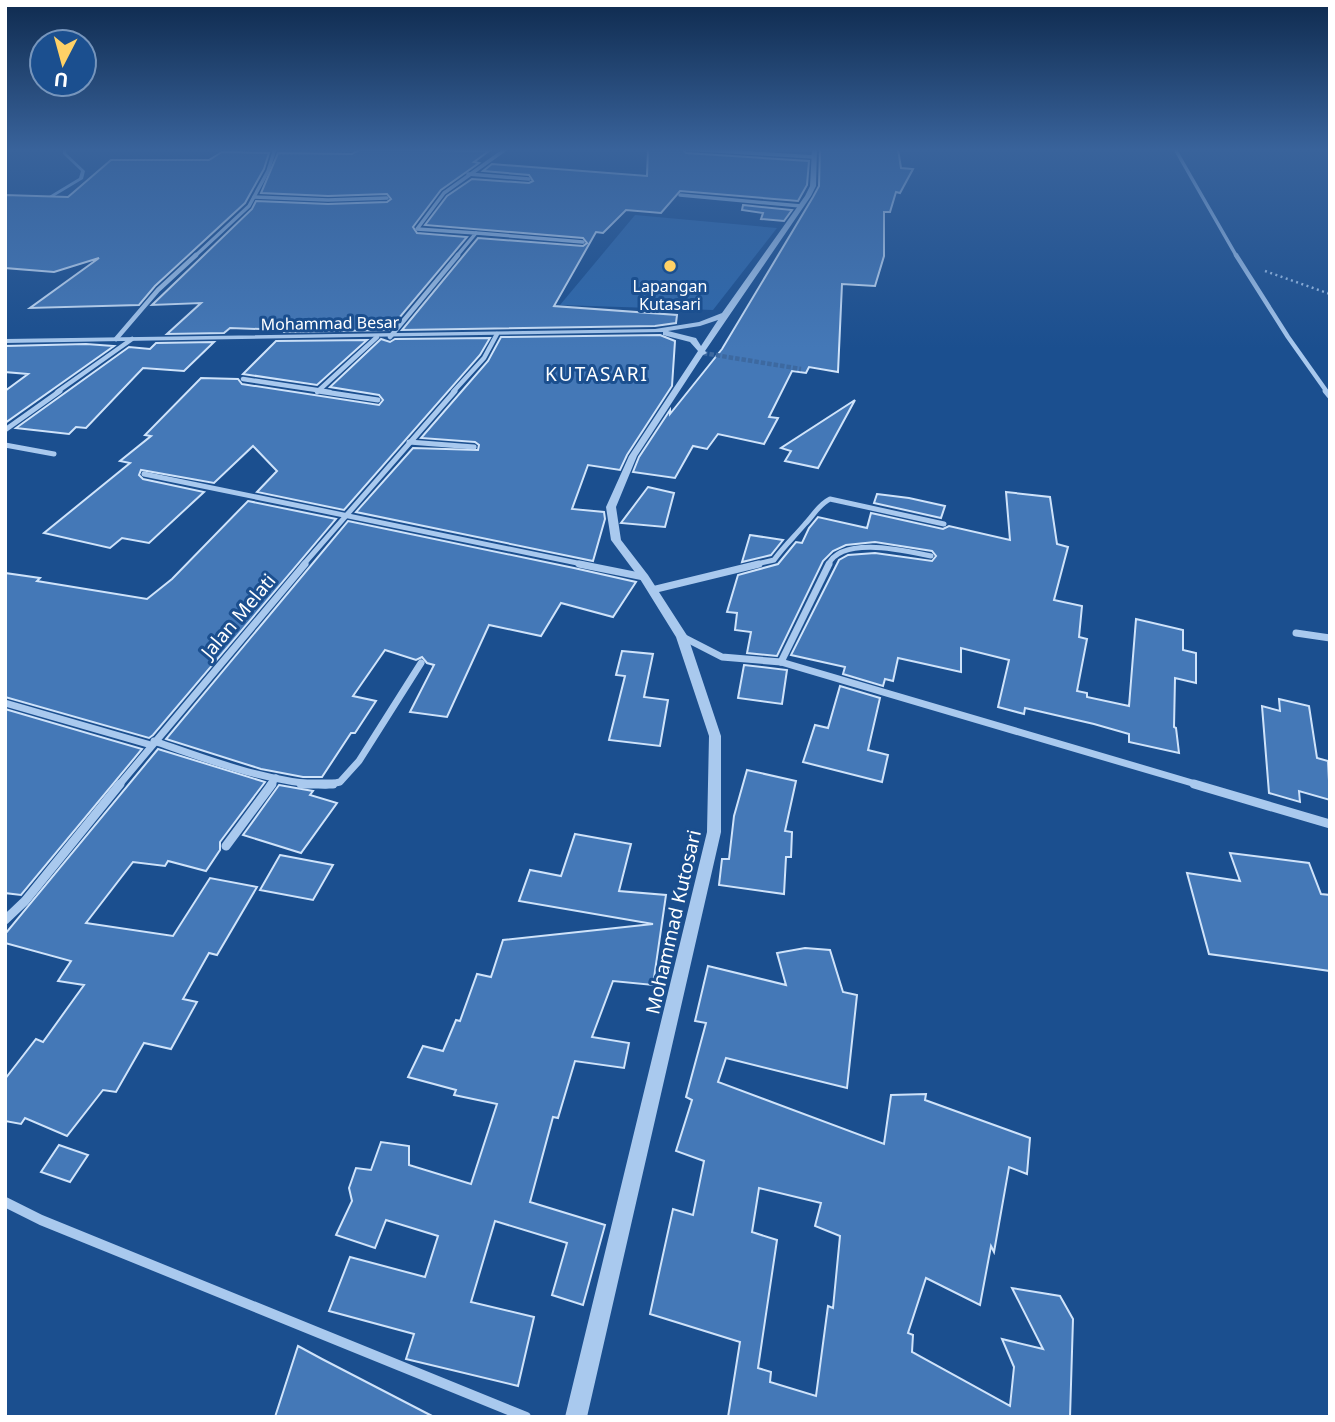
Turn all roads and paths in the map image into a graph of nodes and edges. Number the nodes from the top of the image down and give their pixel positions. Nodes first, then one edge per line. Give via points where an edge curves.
1 (239, 215) edge
2 (423, 215) edge
3 (794, 215) edge
4 (1213, 215) edge
5 (476, 233) junction
6 (583, 242) dead end
7 (1241, 265) junction
8 (1330, 294) edge
9 (725, 315) junction
10 (655, 331) junction
11 (497, 334) junction
12 (377, 337) junction
13 (390, 337) junction
14 (116, 339) junction
15 (132, 339) junction
16 (5, 341) edge
17 (703, 352) junction
18 (243, 379) dead end
19 (317, 392) junction
20 (1330, 397) edge
21 (378, 400) dead end
22 (5, 430) edge
23 (408, 442) junction
24 (5, 445) edge
25 (474, 447) dead end
26 (54, 454) dead end
27 (144, 474) dead end
28 (345, 513) junction
29 (944, 524) dead end
30 (931, 556) dead end
31 (648, 584) junction
32 (1296, 634) dead end
33 (682, 637) junction
34 (1330, 638) edge
35 (781, 662) junction
36 (421, 663) dead end
37 (5, 703) edge
38 (153, 743) junction
39 (276, 778) junction
40 (1330, 824) edge
41 (226, 846) dead end
42 (5, 920) edge
43 (5, 1202) edge
44 (526, 1417) edge
45 (576, 1417) edge

1 - 14 street via 158,290
2 - 5 street via 417,229
3 - 9 street, Mohammad Kutosari
4 - 7 street
5 - 6 street
5 - 13 street
7 - 8 path
7 - 20 street via 1291,346
9 - 10 street
9 - 17 street, Mohammad Kutosari
10 - 11 street, Mohammad Besar
10 - 17 street via 690,338
11 - 13 street, Mohammad Besar
11 - 23 street, Jalan Melati via 484,358
12 - 13 street, Mohammad Besar
12 - 15 street, Mohammad Besar
12 - 19 street
14 - 15 street, Mohammad Besar
14 - 16 street, Mohammad Besar
15 - 22 street
17 - 31 street, Mohammad Kutosari via 633,456 611,507 616,540
18 - 19 street
19 - 21 street
23 - 25 street
23 - 28 street, Jalan Melati
24 - 26 street
27 - 28 street
28 - 31 street
28 - 38 street, Jalan Melati
29 - 31 street via 826,499 774,560
30 - 35 street via 871,547 831,559
31 - 33 street, Mohammad Kutosari
32 - 34 street
33 - 35 street via 722,657
33 - 45 street, Mohammad Kutosari via 715,736 714,832
35 - 40 street
36 - 39 street via 342,781 326,787
37 - 38 street
38 - 39 street
38 - 42 street, Jalan Melati
39 - 41 street
43 - 44 street

